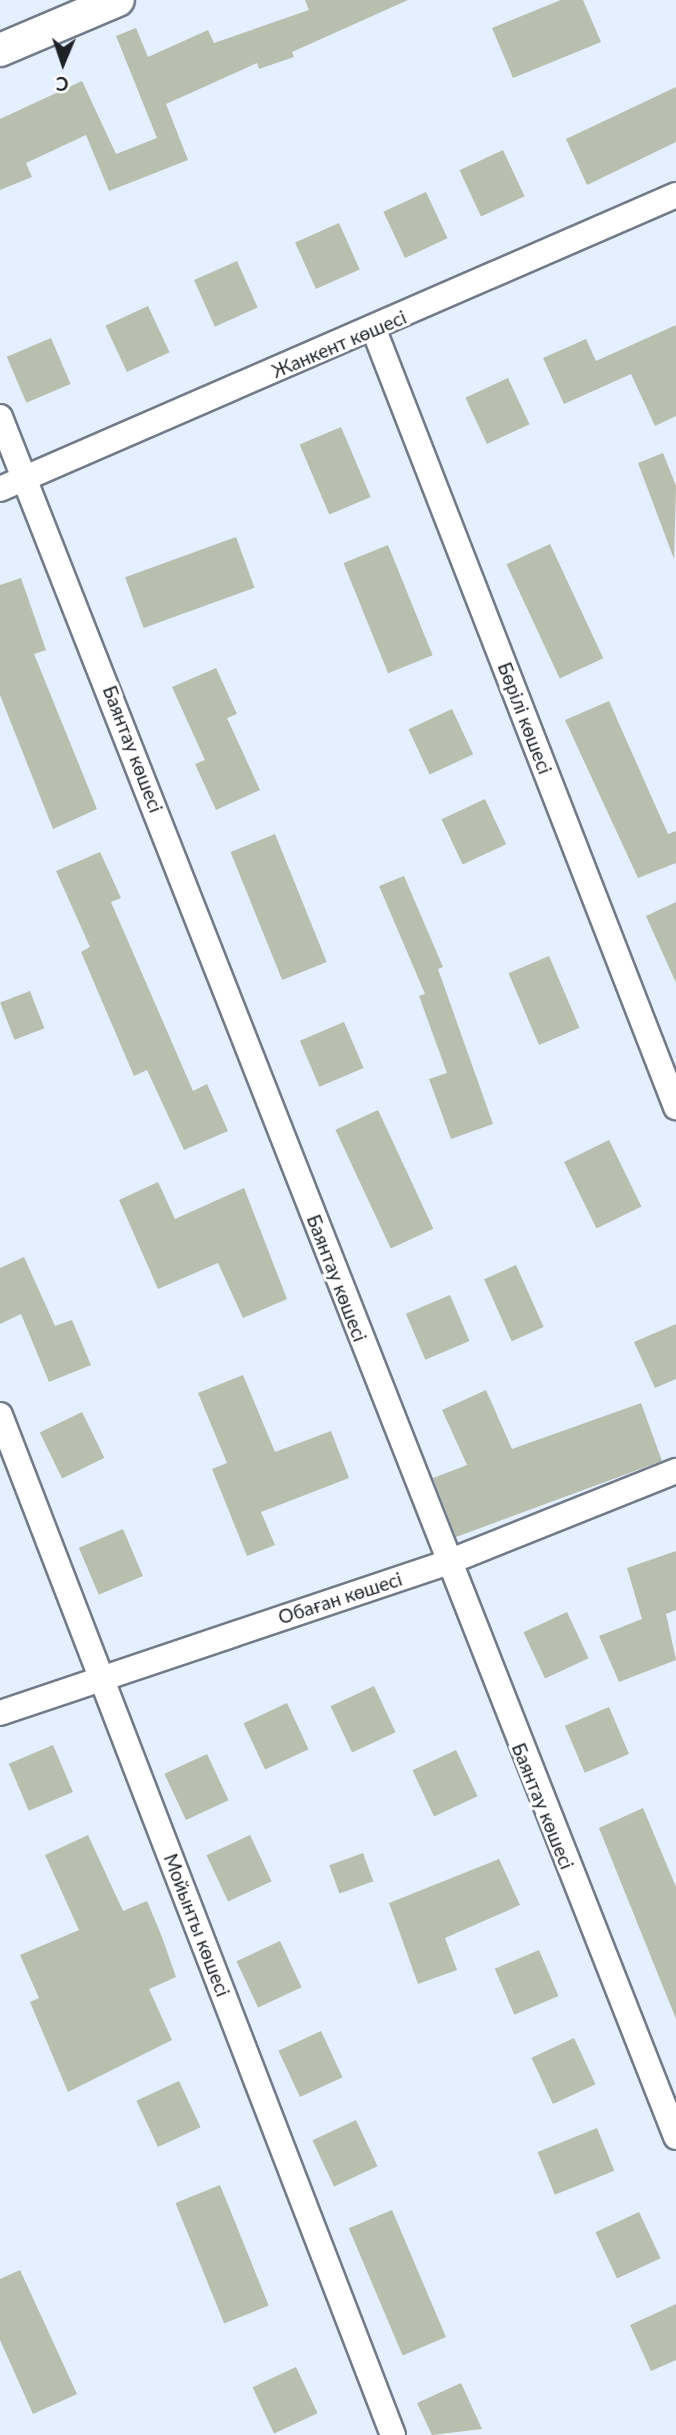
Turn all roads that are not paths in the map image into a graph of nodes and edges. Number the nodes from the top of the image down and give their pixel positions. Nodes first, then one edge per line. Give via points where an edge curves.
1 (118, 0) edge
2 (0, 50) edge
3 (676, 195) edge
4 (374, 330) junction
5 (0, 417) edge
6 (28, 476) junction
7 (0, 489) edge
8 (676, 1107) edge
9 (0, 1415) edge
10 (676, 1471) edge
11 (446, 1563) junction
12 (102, 1676) junction
13 (0, 1713) edge
14 (676, 2137) edge
15 (393, 2435) edge

1 - 2 street
3 - 4 street, Жанкент көшесі
4 - 6 street, Жанкент көшесі
4 - 8 street, Бөрілі көшесі
5 - 6 street, Баянтау көшесі
6 - 7 street, Жанкент көшесі
6 - 11 street, Баянтау көшесі
9 - 12 street, Мойынты көшесі
10 - 11 street, Обаған көшесі
11 - 12 street, Обаған көшесі
11 - 14 street, Баянтау көшесі
12 - 13 street, Обаған көшесі
12 - 15 street, Мойынты көшесі

